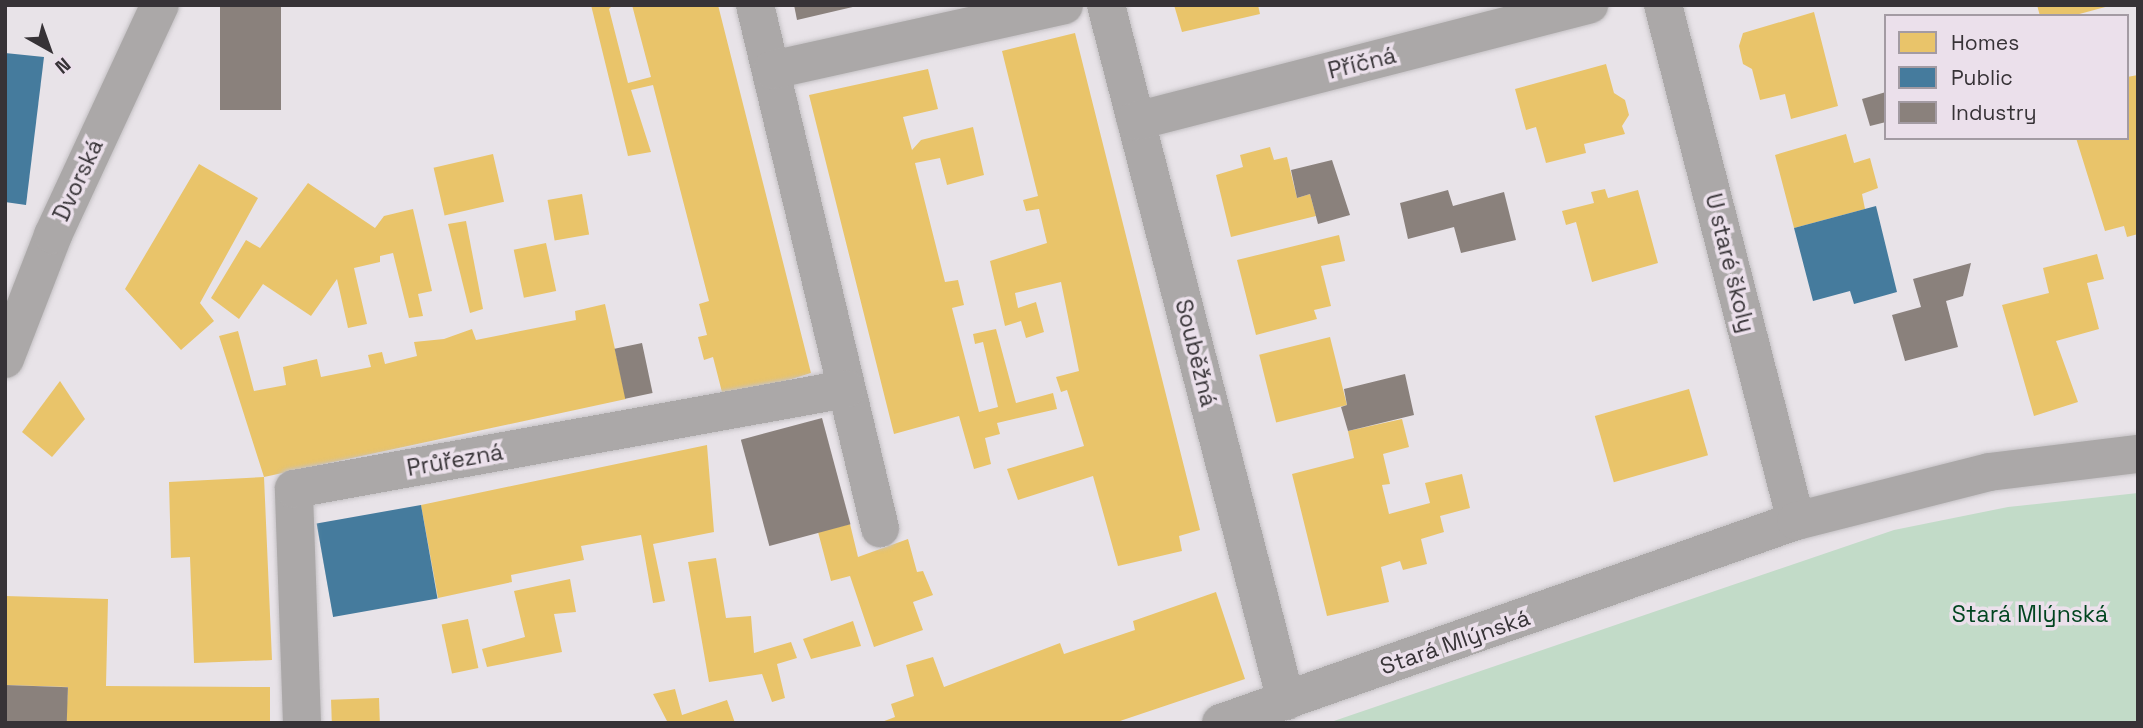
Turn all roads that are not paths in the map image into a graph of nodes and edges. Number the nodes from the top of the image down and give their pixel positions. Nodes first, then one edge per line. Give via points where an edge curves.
1 (159, 5) edge
2 (755, 5) edge
3 (1064, 5) edge
4 (1105, 5) edge
5 (1589, 5) edge
6 (1663, 5) edge
7 (772, 70) junction
8 (1136, 121) junction
9 (5, 359) edge
10 (846, 389) junction
11 (2138, 454) edge
12 (1796, 521) junction
13 (880, 528) dead end
14 (1286, 701) junction
15 (302, 723) edge
16 (1221, 723) edge

1 - 9 street, Dvorská via 52,235
2 - 7 street
3 - 7 street
4 - 8 street, Souběžná
5 - 8 street, Příčná
6 - 12 street, U staré školy
7 - 10 street
8 - 14 street, Souběžná
10 - 13 street
10 - 15 street, Průřezná via 294,489
11 - 12 street, Stará Mlýnská via 1989,472
12 - 14 street, Stará Mlýnská
14 - 16 street, Stará Mlýnská

